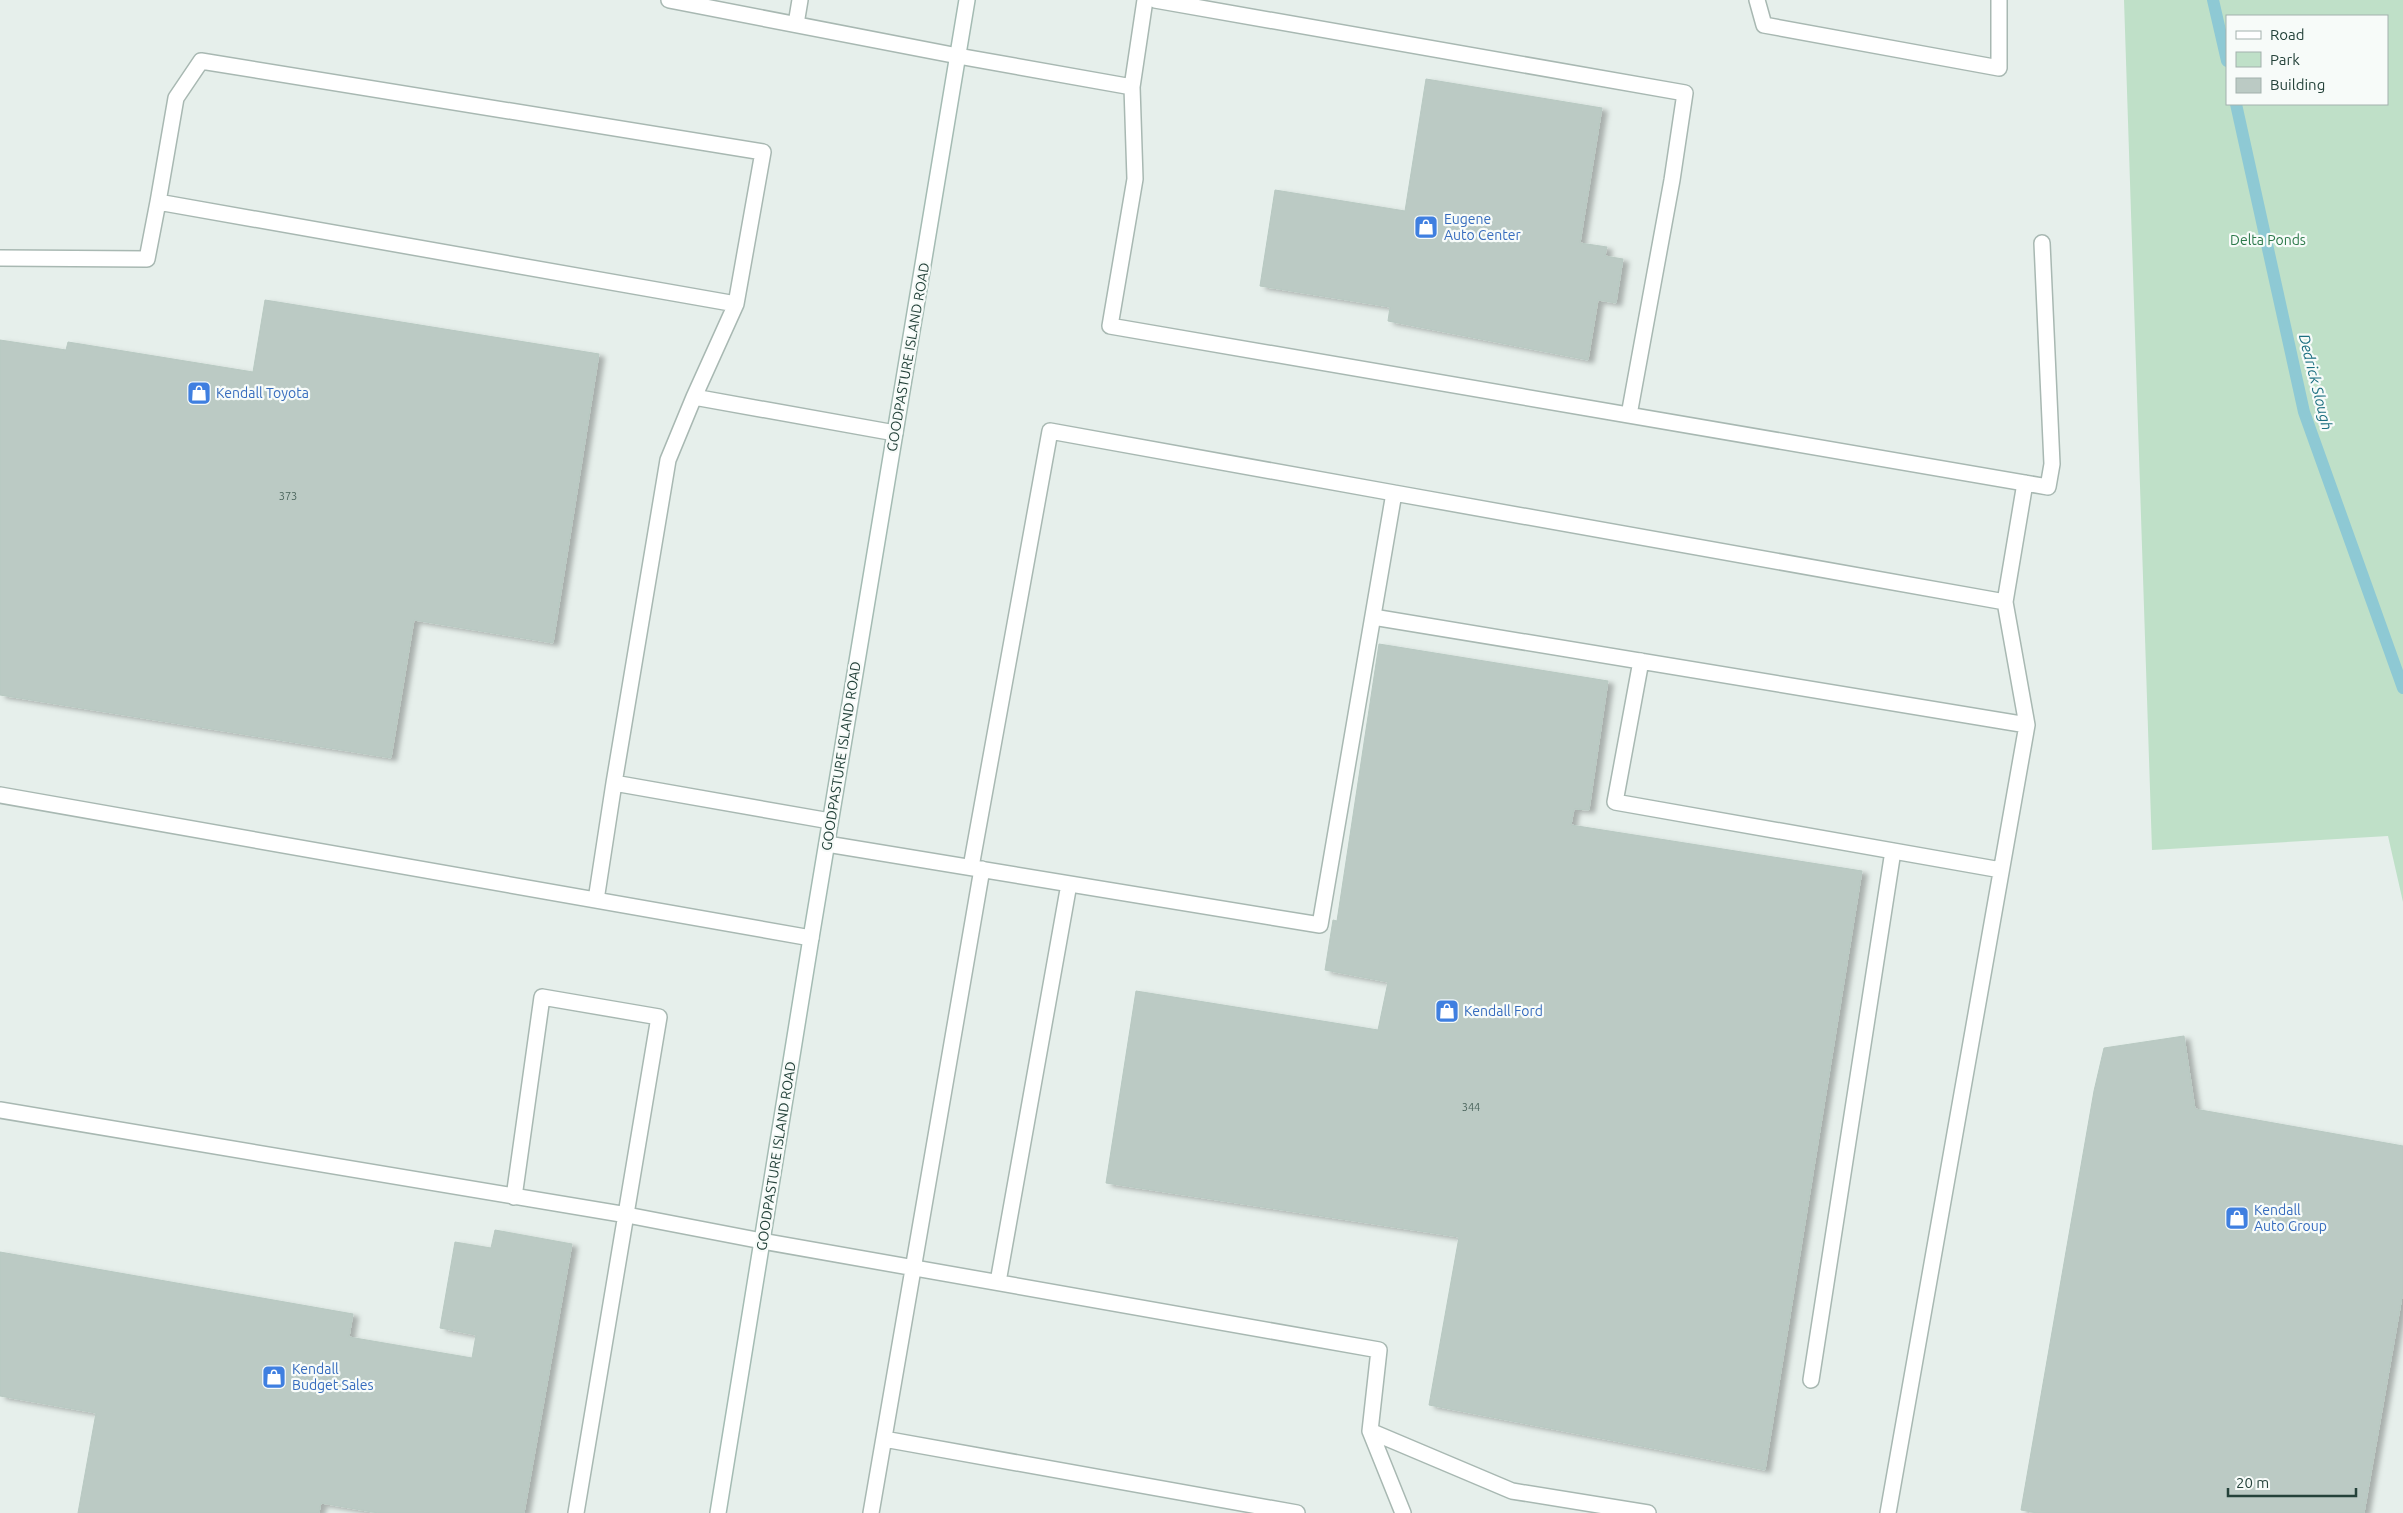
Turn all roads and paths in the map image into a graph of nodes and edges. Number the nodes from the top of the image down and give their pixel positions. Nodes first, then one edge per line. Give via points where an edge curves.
1 (669, 0) edge
2 (800, 0) edge
3 (967, 0) edge
4 (1145, 0) edge
5 (1155, 0) edge
6 (1757, 0) edge
7 (1998, 0) edge
8 (796, 24) junction
9 (958, 56) junction
10 (1132, 87) junction
11 (158, 202) junction
12 (2042, 244) dead end
13 (0, 259) edge
14 (736, 304) junction
15 (694, 397) junction
16 (1629, 415) junction
17 (895, 433) junction
18 (2025, 483) junction
19 (1394, 493) junction
20 (2005, 602) junction
21 (1373, 617) junction
22 (1641, 661) junction
23 (2027, 725) junction
24 (614, 783) junction
25 (0, 795) edge
26 (830, 821) junction
27 (827, 844) junction
28 (1893, 851) junction
29 (976, 868) junction
30 (2001, 870) junction
31 (1068, 884) junction
32 (596, 900) junction
33 (811, 938) junction
34 (0, 1110) edge
35 (514, 1197) junction
36 (627, 1215) junction
37 (762, 1241) junction
38 (915, 1268) junction
39 (998, 1282) junction
40 (1811, 1380) dead end
41 (1370, 1431) junction
42 (884, 1439) junction
43 (576, 1513) edge
44 (718, 1513) edge
45 (871, 1513) edge
46 (1297, 1513) edge
47 (1403, 1513) edge
48 (1648, 1513) edge
49 (1888, 1513) edge

1 - 8 main road
2 - 8 main road
3 - 9 main road, GOODPASTURE ISLAND ROAD
4 - 10 main road
5 - 16 main road via 1684,93 1672,180
6 - 7 main road via 1764,25 1999,68
8 - 9 main road
9 - 10 main road
9 - 17 main road, GOODPASTURE ISLAND ROAD
10 - 16 main road via 1135,179 1110,326
11 - 13 main road via 147,258
11 - 14 main road
11 - 14 main road via 176,98 201,61 763,152
12 - 18 main road via 2052,464 2048,487
14 - 15 main road
15 - 17 main road
15 - 24 main road via 668,460
16 - 18 main road
17 - 26 main road, GOODPASTURE ISLAND ROAD
18 - 20 main road
19 - 20 main road
19 - 21 main road
19 - 29 main road via 1050,431
20 - 23 main road
21 - 22 main road
21 - 31 main road via 1320,925
22 - 23 main road
22 - 28 main road via 1615,802
23 - 30 main road
24 - 26 main road
24 - 32 main road
25 - 32 main road
26 - 27 main road, GOODPASTURE ISLAND ROAD
27 - 29 main road
27 - 33 main road, GOODPASTURE ISLAND ROAD
28 - 30 main road
28 - 40 main road
29 - 31 main road
29 - 38 main road
30 - 49 main road
31 - 39 main road
32 - 33 main road
33 - 37 main road, GOODPASTURE ISLAND ROAD
34 - 35 main road
35 - 36 main road
35 - 36 main road via 542,996 659,1017
36 - 37 main road
36 - 43 main road
37 - 38 main road
37 - 44 main road, GOODPASTURE ISLAND ROAD
38 - 39 main road
38 - 42 main road
39 - 41 main road via 1379,1350
41 - 47 main road
41 - 48 main road via 1512,1491
42 - 45 main road
42 - 46 main road

